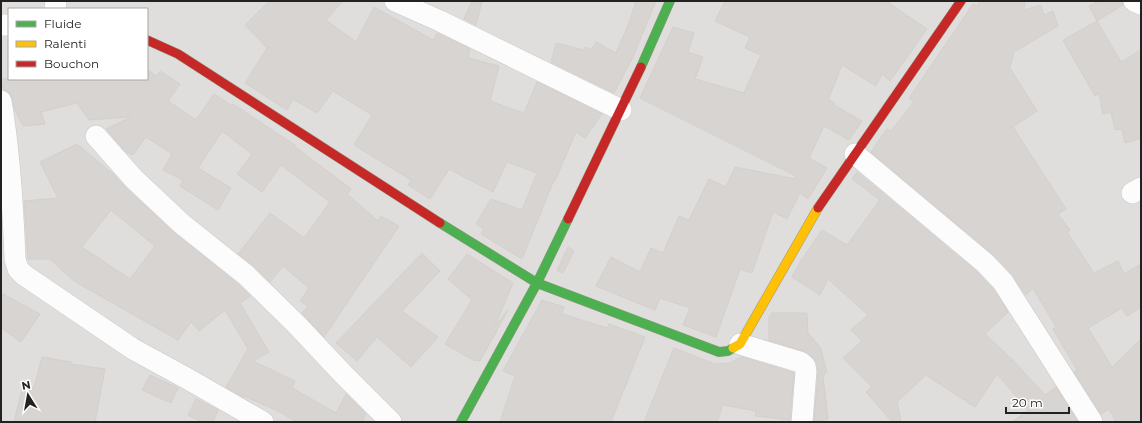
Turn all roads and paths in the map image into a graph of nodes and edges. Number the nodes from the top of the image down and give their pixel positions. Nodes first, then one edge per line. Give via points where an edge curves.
1 (395, 1) edge
2 (670, 1) edge
3 (961, 1) edge
4 (1134, 1) edge
5 (1141, 4) edge
6 (148, 40) edge
7 (1, 101) edge
8 (621, 110) junction
9 (96, 136) dead end
10 (855, 154) junction
11 (7, 194) edge
12 (537, 283) junction
13 (740, 344) junction
14 (263, 422) edge
15 (391, 422) edge
16 (461, 422) edge
17 (802, 422) edge
18 (1092, 422) edge

1 - 8 street via 475,37
2 - 8 street
3 - 10 street
4 - 5 street
6 - 12 street via 178,54 409,204
7 - 11 street via 7,134
8 - 12 street
9 - 15 street via 134,179 177,219 252,281
10 - 13 street via 809,221
10 - 18 street via 985,263 1003,282
11 - 14 street via 15,259 18,269 24,275 133,349
12 - 13 street via 719,352 728,351
12 - 16 street
13 - 17 street via 800,362 805,366

